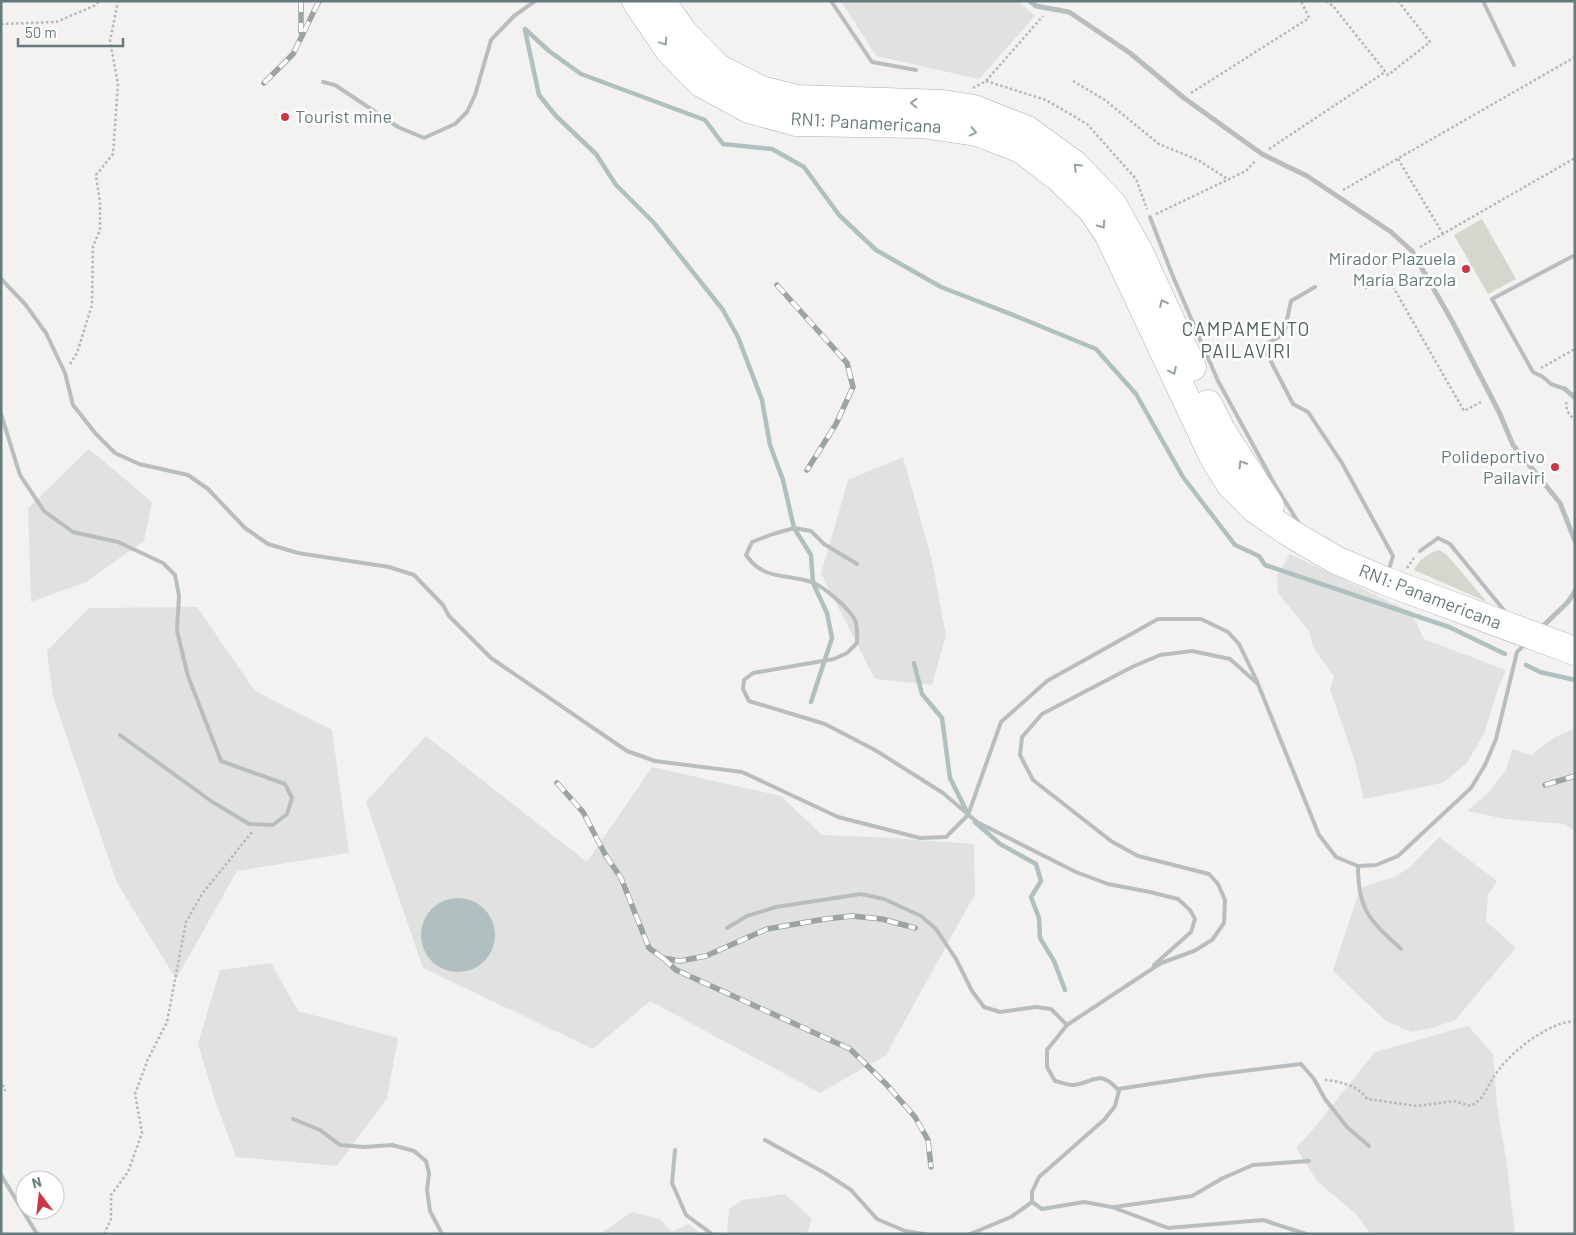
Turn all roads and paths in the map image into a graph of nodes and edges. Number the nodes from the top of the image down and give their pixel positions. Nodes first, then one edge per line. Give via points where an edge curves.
1 (99, 1) edge
2 (118, 1) edge
3 (535, 1) edge
4 (636, 1) edge
5 (661, 1) edge
6 (831, 1) edge
7 (1030, 1) edge
8 (1301, 1) edge
9 (1326, 1) edge
10 (1398, 1) edge
11 (1483, 1) edge
12 (1050, 9) junction
13 (1, 24) edge
14 (1575, 57) edge
15 (1514, 65) dead end
16 (916, 70) dead end
17 (1385, 72) junction
18 (986, 81) junction
19 (1073, 81) dead end
20 (323, 82) dead end
21 (969, 90) dead end
22 (1184, 98) junction
23 (1262, 154) junction
24 (1575, 158) edge
25 (1398, 159) junction
26 (1229, 180) junction
27 (1335, 194) junction
28 (1150, 217) junction
29 (1443, 234) junction
30 (1412, 251) junction
31 (1575, 255) edge
32 (1, 279) edge
33 (1315, 287) dead end
34 (1365, 288) dead end
35 (1575, 349) edge
36 (1533, 372) junction
37 (65, 373) junction
38 (1565, 388) joint
39 (1491, 396) junction
40 (1575, 398) edge
41 (1, 414) edge
42 (1304, 538) junction
43 (1575, 542) edge
44 (1420, 551) dead end
45 (857, 564) dead end
46 (1385, 581) junction
47 (1575, 591) edge
48 (1521, 629) junction
49 (1575, 651) edge
50 (1258, 684) junction
51 (120, 735) dead end
52 (968, 815) junction
53 (258, 825) junction
54 (1358, 866) junction
55 (727, 928) dead end
56 (1401, 949) dead end
57 (1147, 971) junction
58 (1575, 1021) edge
59 (1067, 1025) junction
60 (1314, 1079) junction
61 (1, 1080) edge
62 (1118, 1089) junction
63 (5, 1091) dead end
64 (293, 1119) dead end
65 (764, 1140) dead end
66 (1369, 1146) dead end
67 (675, 1150) dead end
68 (1309, 1160) dead end
69 (1, 1176) edge
70 (1032, 1202) junction
71 (1112, 1207) junction
72 (37, 1234) edge
73 (104, 1234) edge
74 (442, 1234) edge
75 (712, 1234) edge
76 (924, 1234) edge
77 (970, 1234) edge
78 (1306, 1234) edge

1 - 13 path via 56,22
2 - 37 path via 110,41 118,84 113,154 96,176 100,230 94,246 92,305 77,354
3 - 20 lane via 514,16 491,40 467,112 455,124 424,138 398,127 335,85
4 -> 42 highway, RN1: Panamericana via 670,50 701,83 749,109 796,122 921,124 977,132 1021,150 1058,177 1092,210 1109,235 1214,458 1230,484 1255,509
42 -> 5 highway, RN1: Panamericana via 1250,478 1220,430 1139,252 1114,205 1074,164 1027,130 974,109 943,104 798,99 761,90 718,68 683,32
6 - 16 lane via 872,62
7 - 12 street
8 - 22 path via 1309,18
9 - 17 path
10 - 17 path via 1430,42 1388,75
11 - 15 lane
12 - 18 path
12 - 22 street via 1069,12 1130,53
14 - 25 path
17 - 23 path
18 - 21 path
18 - 28 path via 1046,100 1087,124 1136,179
19 - 26 path via 1106,100 1159,144 1198,160
22 - 23 street
23 - 26 path via 1246,171
23 - 27 street
24 - 29 path
25 - 27 path
25 - 29 path
26 - 28 path
27 - 30 street via 1391,232
28 - 42 lane via 1218,380
29 - 30 path
30 - 39 street
31 - 36 lane via 1492,299
32 - 37 lane via 46,333
33 - 46 lane via 1291,301 1284,334 1262,346 1293,404 1308,412 1342,464 1393,556
34 - 39 path via 1388,278 1464,411
35 - 36 path
36 - 38 lane via 1551,384
37 - 52 lane via 73,405 115,454 139,464 188,475 208,489 245,528 268,544 298,553 389,567 414,575 491,658 627,751 656,761 742,772 838,817 920,838 946,837
38 - 40 street
39 - 43 street via 1513,445 1560,503
41 - 53 lane via 20,475 44,512 73,532 118,542 163,563 175,575 179,596 179,640 188,676 221,761 285,784 292,798 287,814 273,825
42 - 46 highway, RN1: Panamericana via 1336,560
44 - 48 lane via 1438,538 1450,544
45 - 52 lane via 824,544 811,531 794,528 752,542 746,555 753,566 764,573 813,583 837,600 854,620 857,643 834,659 753,672 744,680 743,689 749,701 825,724 875,750 944,793
46 - 48 highway, RN1: Panamericana
47 - 48 street via 1568,602
48 - 49 highway, RN1: Panamericana
48 - 54 lane via 1496,739 1471,788 1398,856 1376,865
50 - 52 lane via 1240,644 1228,632 1201,619 1158,619 1047,681 1001,722
50 - 54 lane via 1319,835 1336,857
50 - 57 lane via 1230,659 1192,651 1160,655 1042,714 1022,737 1020,755 1033,780 1111,842 1138,856 1209,874 1218,884 1226,900 1224,922 1212,940
51 - 53 lane via 210,800 248,824
52 - 57 lane via 1076,872 1108,884 1178,899 1195,919 1191,932
53 - 73 path via 202,894 186,922 167,1022 135,1094 142,1133 128,1172 112,1195 111,1219
54 - 56 lane via 1361,900 1368,916
55 - 59 lane via 747,916 776,907 861,894 884,899 921,916 936,930 984,1007 1000,1012 1036,1007 1052,1009
57 - 59 lane
58 - 60 path via 1557,1025 1535,1036 1495,1074 1481,1099 1471,1106 1454,1101 1417,1106 1367,1100 1364,1094 1340,1081
59 - 62 lane via 1048,1050 1047,1067 1055,1081 1072,1084 1097,1078 1112,1082
60 - 62 lane via 1300,1064
60 - 66 lane via 1347,1127
61 - 63 path
62 - 70 lane via 1115,1106 1105,1119 1039,1177 1032,1192
64 - 74 lane via 320,1130 340,1145 392,1145 414,1150 426,1161 430,1211
65 - 76 lane via 851,1190 877,1219 905,1231
67 - 75 lane via 672,1183 678,1199 686,1215
68 - 71 lane via 1253,1165 1192,1196
69 - 72 lane
70 - 71 lane via 1042,1209 1084,1202
70 - 77 lane via 1011,1217
71 - 78 lane via 1168,1228 1264,1220

